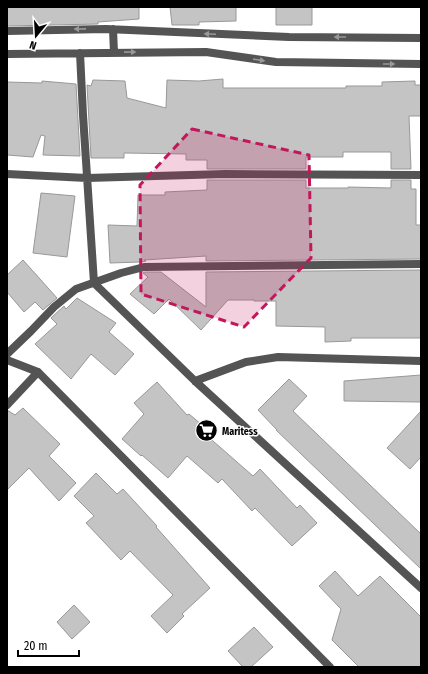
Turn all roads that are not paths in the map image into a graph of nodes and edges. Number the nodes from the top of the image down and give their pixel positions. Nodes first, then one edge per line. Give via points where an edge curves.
1 (113, 29) junction
2 (7, 31) edge
3 (421, 38) edge
4 (80, 53) junction
5 (114, 53) junction
6 (7, 54) edge
7 (421, 64) edge
8 (7, 174) edge
9 (421, 175) edge
10 (86, 178) junction
11 (421, 264) edge
12 (94, 283) junction
13 (7, 354) edge
14 (7, 360) edge
15 (421, 361) edge
16 (38, 372) junction
17 (195, 381) junction
18 (7, 405) edge
19 (421, 588) edge
20 (330, 667) edge

1 -> 2 street
3 -> 1 street via 289,37
1 - 5 street
4 - 5 street
4 - 6 street
4 - 10 street
5 -> 7 street via 206,52 276,62
8 - 10 street
9 - 10 street via 225,174
10 - 12 street
11 - 12 street via 144,267
12 - 13 street via 76,289
12 - 17 street
14 - 16 street
15 - 17 street via 278,357 246,362
16 - 18 street
16 - 20 street
17 - 19 street

